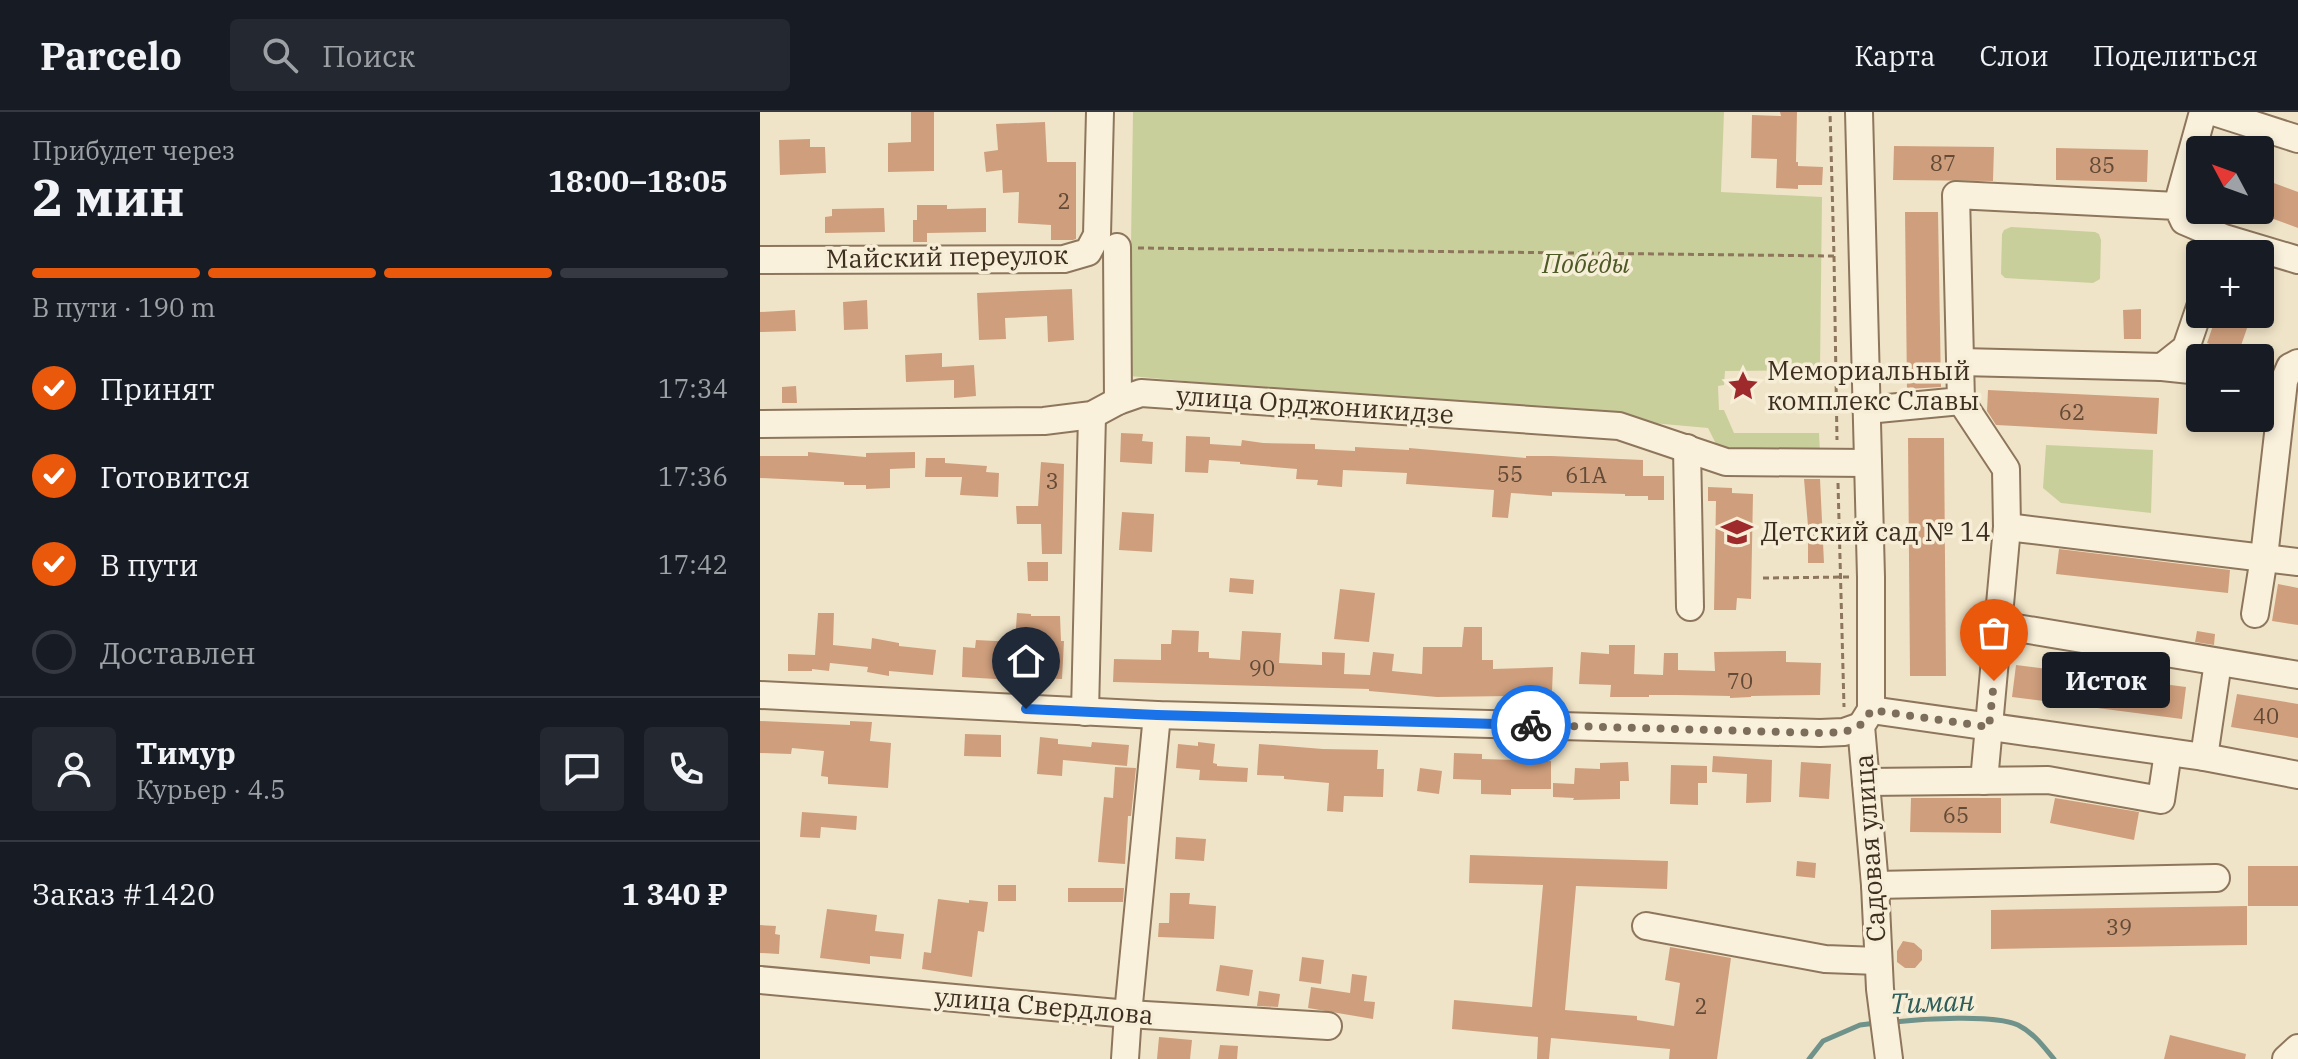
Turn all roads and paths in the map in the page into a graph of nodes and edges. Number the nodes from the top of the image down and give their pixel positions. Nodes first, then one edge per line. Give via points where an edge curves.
1 (1100, 112) edge
2 (1830, 112) edge
3 (1859, 112) edge
4 (2203, 112) edge
5 (2214, 112) edge
6 (2298, 139) edge
7 (2177, 206) junction
8 (2212, 240) edge
9 (1117, 247) joint
10 (1834, 256) junction
11 (2274, 256) edge
12 (760, 260) edge
13 (2298, 260) edge
14 (2193, 328) edge
15 (1960, 362) junction
16 (2162, 367) junction
17 (2186, 370) edge
18 (2281, 374) edge
19 (1118, 401) junction
20 (1961, 401) junction
21 (1867, 410) junction
22 (1092, 415) junction
23 (760, 424) edge
24 (1687, 448) junction
25 (1838, 462) junction
26 (1868, 463) junction
27 (2007, 527) junction
28 (2264, 557) junction
29 (2298, 562) edge
30 (1841, 577) junction
31 (1871, 577) junction
32 (1763, 578) dead end
33 (1690, 607) dead end
34 (2255, 614) dead end
35 (1999, 625) junction
36 (2218, 662) junction
37 (2298, 675) edge
38 (760, 695) edge
39 (1085, 712) junction
40 (1157, 715) junction
41 (1859, 723) junction
42 (1989, 727) junction
43 (2168, 752) junction
44 (2204, 757) junction
45 (2298, 775) edge
46 (1984, 781) junction
47 (1866, 782) junction
48 (2216, 878) dead end
49 (1875, 885) junction
50 (1646, 926) dead end
51 (1878, 961) junction
52 (760, 980) edge
53 (1128, 1014) junction
54 (1328, 1026) dead end
55 (2298, 1048) edge
56 (1125, 1059) edge
57 (1889, 1059) edge
58 (2286, 1059) edge

1 - 12 street, Майский переулок via 1097,235 1088,252 1064,259
2 - 10 path
3 - 21 street, Садовая улица
4 - 7 street
5 - 6 street
7 - 8 street via 2184,221
7 - 15 street via 1956,195
9 - 10 path
9 - 19 street
10 - 25 path
11 - 13 street
14 - 16 street via 2186,348
15 - 16 street
15 - 20 street
16 - 17 street
18 - 28 street
19 - 22 street, улица Орджоникидзе
19 - 24 street, улица Орджоникидзе via 1141,393 1619,426
20 - 21 street
20 - 27 street via 2006,469
21 - 26 street, Садовая улица
22 - 23 street, улица Орджоникидзе via 1044,421
22 - 39 street
24 - 25 street, улица Орджоникидзе via 1726,462
24 - 33 street
25 - 26 street, улица Орджоникидзе
25 - 30 path
26 - 31 street, Садовая улица
27 - 28 street
27 - 35 street
28 - 29 street
28 - 34 street
30 - 31 path
30 - 32 path
30 - 41 path
31 - 41 street, Садовая улица
35 - 36 street
35 - 42 street
36 - 37 street
36 - 44 street
38 - 39 street
39 - 40 street
40 - 41 street via 1820,733
40 - 53 street
41 - 42 street
41 - 47 street, Садовая улица
42 - 43 street
42 - 46 street
43 - 44 street
43 - 46 street via 2161,800 2048,780
44 - 45 street
46 - 47 street
47 - 49 street, Садовая улица
48 - 49 street
49 - 51 street, Садовая улица
50 - 51 street via 1825,959
51 - 57 street, Садовая улица
52 - 53 street, улица Свердлова
53 - 54 street, улица Свердлова
53 - 56 street
55 - 58 street

